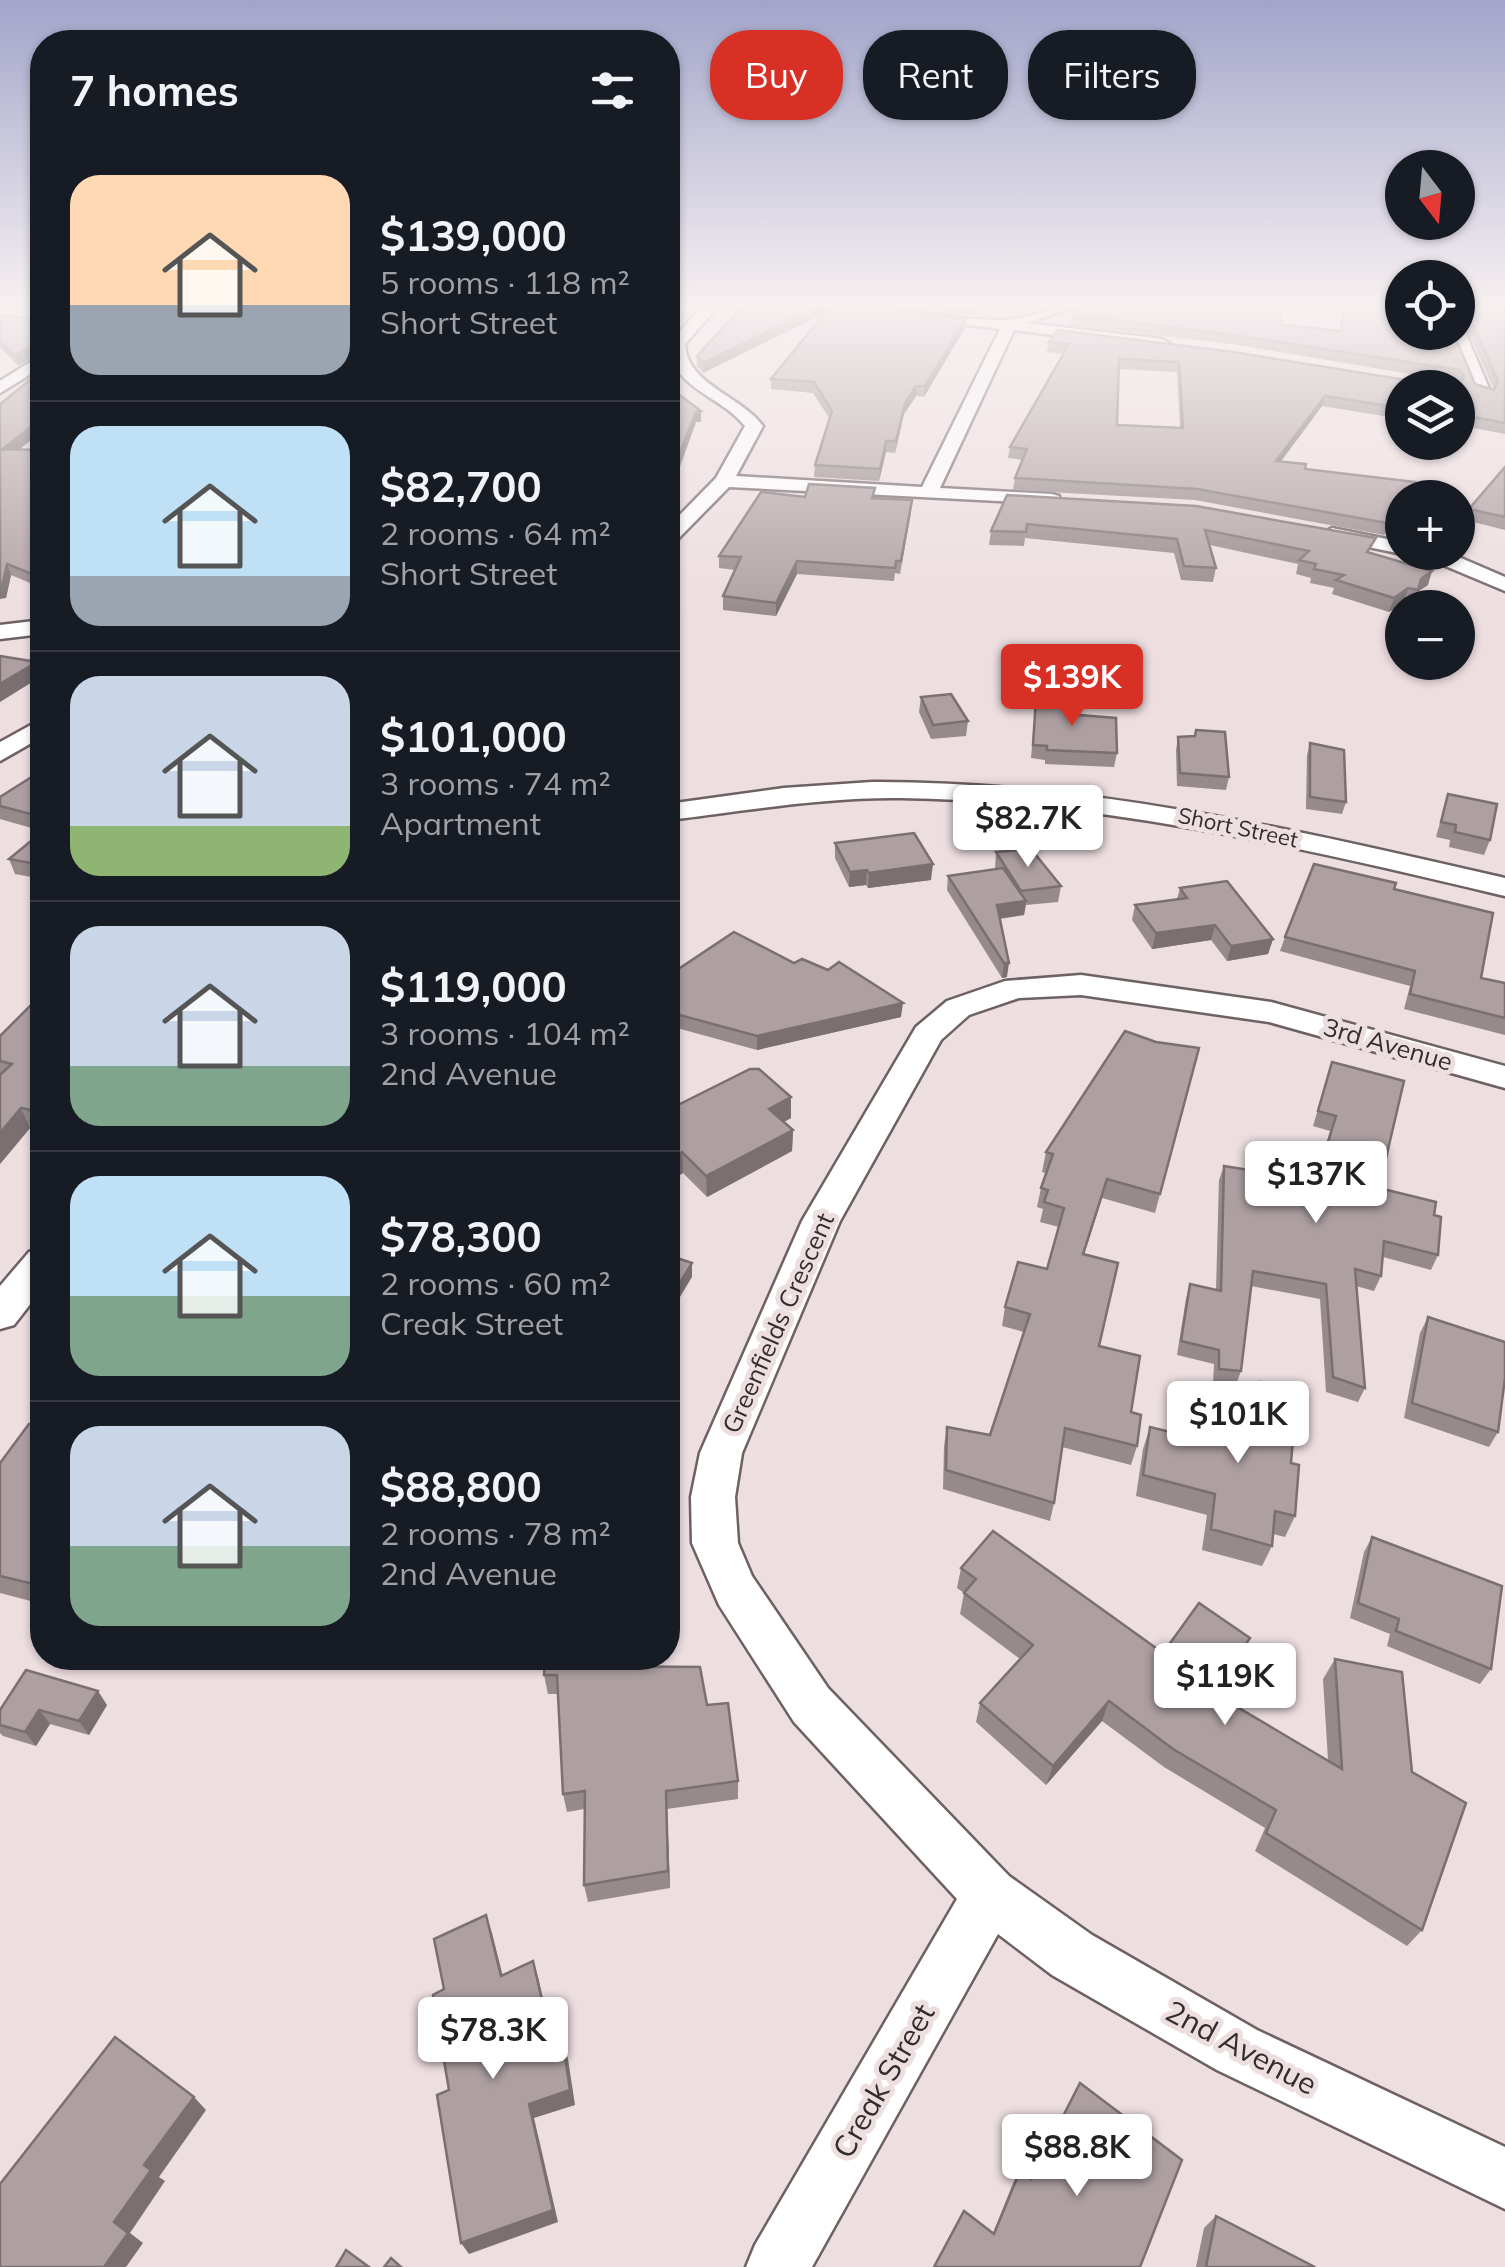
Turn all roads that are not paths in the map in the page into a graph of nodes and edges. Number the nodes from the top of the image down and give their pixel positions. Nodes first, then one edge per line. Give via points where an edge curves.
1 (741, 410) edge
2 (968, 410) edge
3 (724, 481) junction
4 (929, 491) junction
5 (1080, 502) edge
6 (680, 526) edge
7 (1313, 530) edge
8 (1385, 545) edge
9 (1473, 570) edge
10 (1505, 585) edge
11 (30, 629) edge
12 (0, 632) edge
13 (30, 734) edge
14 (0, 753) edge
15 (680, 811) edge
16 (1505, 887) edge
17 (1271, 1012) joint
18 (1505, 1077) edge
19 (30, 1277) edge
20 (0, 1314) edge
21 (990, 1896) junction
22 (1505, 2179) edge
23 (777, 2267) edge

1 - 3 street via 754,426
2 - 4 street
3 - 4 street
3 - 6 street
4 - 5 street
7 - 8 street
9 - 10 street
11 - 12 street
13 - 14 street
15 - 16 street, Short Street via 897,790 1062,799 1222,821
17 - 18 street, 3rd Avenue
17 - 21 street, Greenfields Crescent via 1081,986 1016,988 958,1008 928,1034 821,1221 720,1453 715,1542 735,1590 812,1705
19 - 20 street
21 - 22 street, 2nd Avenue via 1072,1955 1237,2050
21 - 23 street, Creak Street

